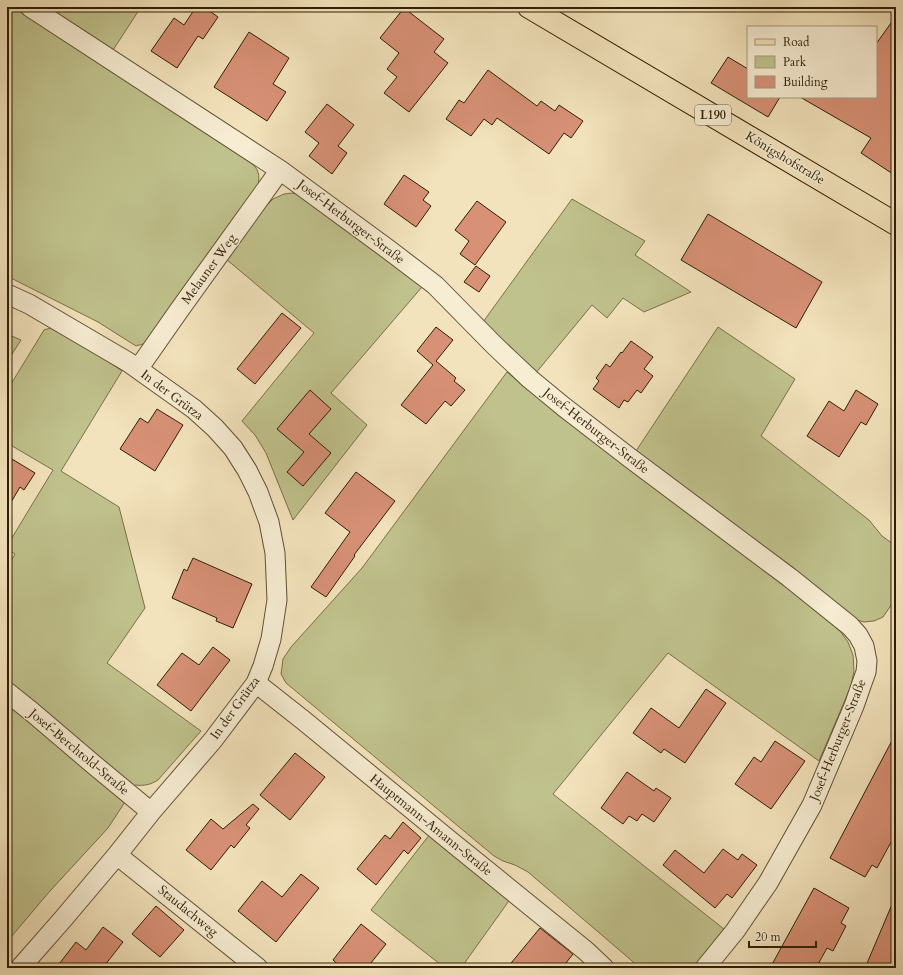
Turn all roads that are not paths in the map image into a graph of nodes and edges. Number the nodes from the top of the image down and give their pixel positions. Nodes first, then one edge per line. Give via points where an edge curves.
1 (30, 7) edge
2 (529, 7) edge
3 (280, 170) junction
4 (896, 224) edge
5 (7, 294) edge
6 (138, 369) junction
7 (256, 683) junction
8 (7, 692) edge
9 (151, 812) junction
10 (117, 855) junction
11 (20, 968) edge
12 (258, 968) edge
13 (604, 968) edge
14 (704, 968) edge

1 - 3 street, Josef-Herburger-Straße
2 - 4 main road, Königshofstraße / L190
3 - 6 street, Melauner Weg
3 - 14 street, Josef-Herburger-Straße via 435,286 530,379 850,626 864,646 867,661 864,677 812,806 768,883 735,931
5 - 6 street, In der Grütza via 29,304
6 - 7 street, In der Grütza via 194,409 215,428 233,448 258,492 269,522 275,553 277,600 271,638
7 - 9 street, In der Grütza via 213,740
7 - 13 street, Hauptmann-Amann-Straße
8 - 9 street, Josef-Berchtold-Straße
9 - 10 street, In der Grütza
10 - 11 street, In der Grütza
10 - 12 street, Staudachweg

